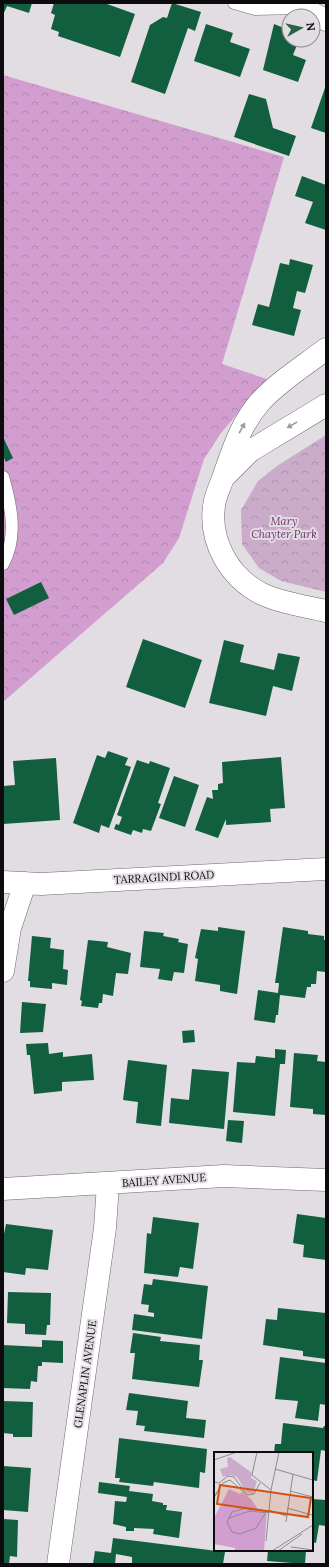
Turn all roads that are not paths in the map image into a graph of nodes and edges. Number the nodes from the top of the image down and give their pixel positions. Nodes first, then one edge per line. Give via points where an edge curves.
1 (234, 3) edge
2 (296, 5) edge
3 (326, 20) edge
4 (326, 349) edge
5 (326, 405) edge
6 (3, 477) edge
7 (223, 478) junction
8 (3, 564) edge
9 (326, 611) edge
10 (326, 869) edge
11 (3, 882) edge
12 (25, 883) junction
13 (3, 971) edge
14 (326, 1180) edge
15 (108, 1184) junction
16 (3, 1188) edge
17 (58, 1564) edge

1 - 2 lane via 255,9
2 - 3 street
7 -> 4 street via 235,441 250,415 267,395
5 -> 7 street via 250,451
6 - 8 lane via 12,518 12,536 8,556
7 - 9 street via 213,517 217,543 230,567 262,594
10 - 12 street, TARRAGINDI ROAD
11 - 12 street, TARRAGINDI ROAD
12 - 13 street via 10,928
14 - 15 street, BAILEY AVENUE via 224,1176
15 - 16 street, BAILEY AVENUE
15 - 17 street, GLENAPLIN AVENUE via 105,1228

